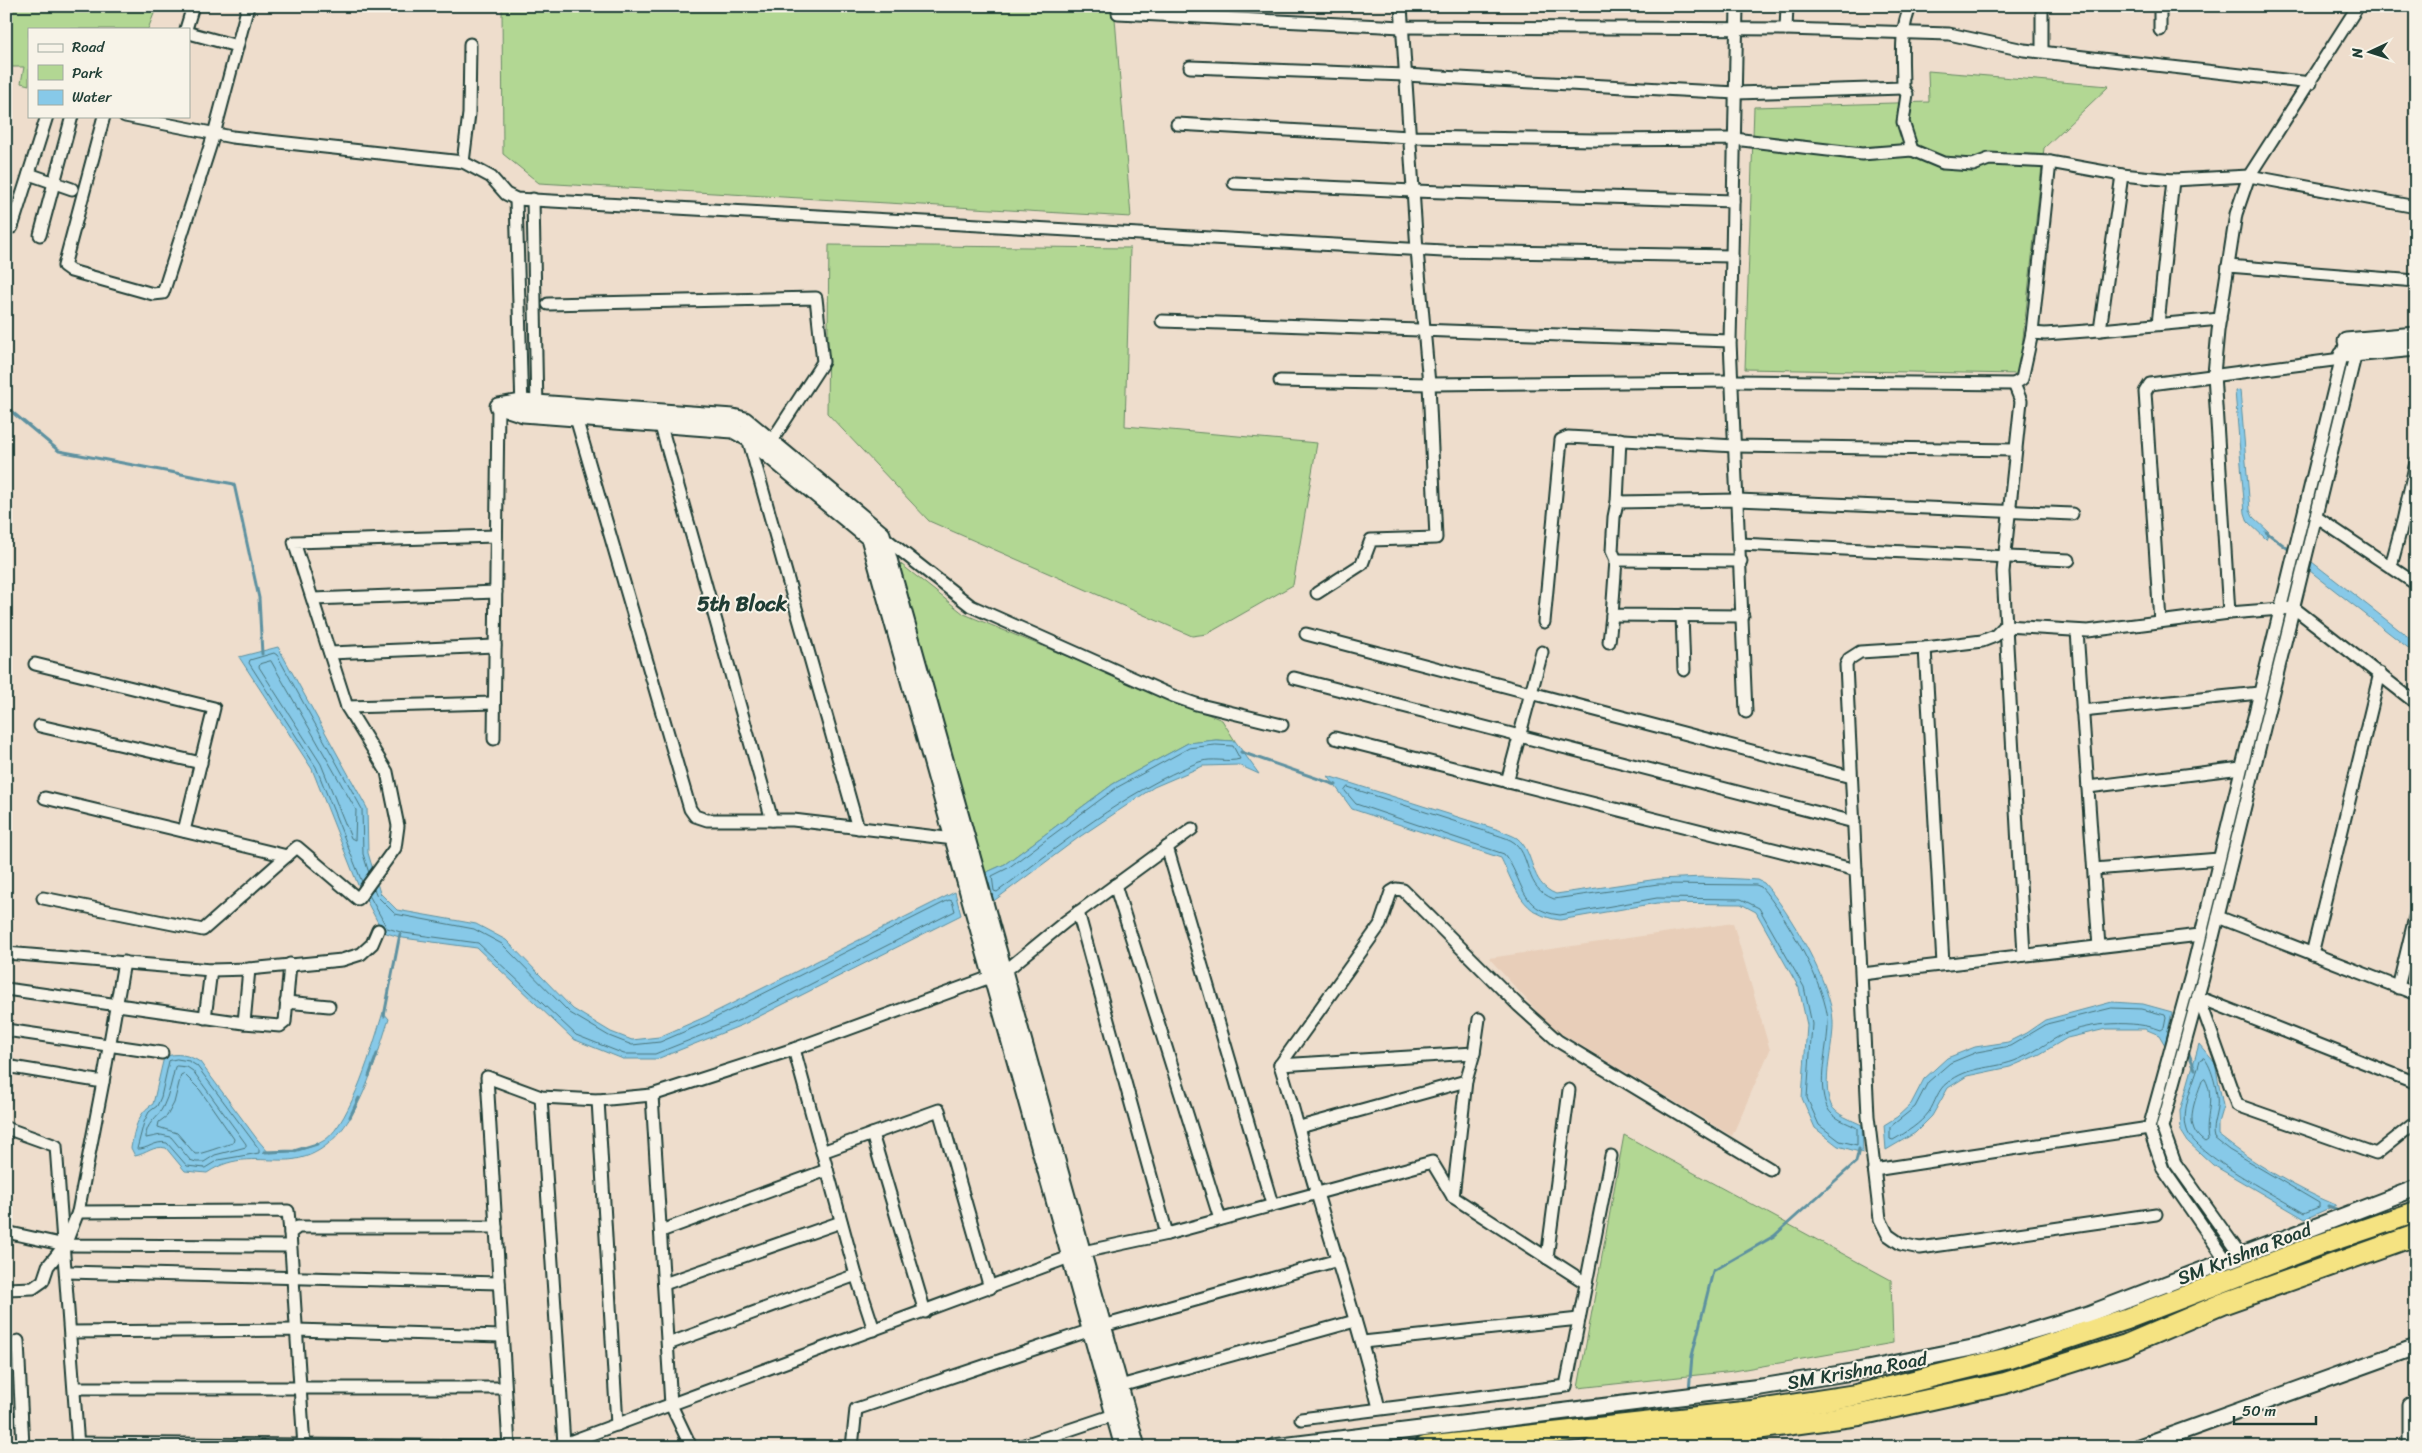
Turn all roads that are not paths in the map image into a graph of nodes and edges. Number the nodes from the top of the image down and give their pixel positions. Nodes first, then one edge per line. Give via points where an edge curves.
1 (193, 6) edge
2 (248, 6) edge
3 (1401, 6) edge
4 (1737, 6) edge
5 (1911, 6) edge
6 (2042, 6) edge
7 (2160, 6) edge
8 (2358, 6) edge
9 (1788, 9) edge
10 (1118, 13) dead end
11 (1402, 27) junction
12 (186, 28) edge
13 (1786, 29) junction
14 (1737, 30) junction
15 (2160, 30) dead end
16 (1904, 31) junction
17 (190, 33) edge
18 (470, 44) dead end
19 (237, 46) junction
20 (2042, 50) junction
21 (1190, 67) dead end
22 (1405, 75) junction
23 (2311, 83) junction
24 (1903, 88) junction
25 (1736, 93) junction
26 (47, 118) edge
27 (71, 118) edge
28 (103, 118) edge
29 (142, 118) edge
30 (160, 120) edge
31 (1177, 124) dead end
32 (214, 134) junction
33 (1410, 137) junction
34 (1734, 139) junction
35 (1912, 150) junction
36 (463, 162) junction
37 (2050, 162) junction
38 (29, 174) junction
39 (2122, 175) junction
40 (2250, 176) junction
41 (2173, 180) junction
42 (54, 183) junction
43 (1234, 183) dead end
44 (72, 189) dead end
45 (1413, 191) junction
46 (516, 198) junction
47 (533, 199) junction
48 (1733, 201) junction
49 (2416, 207) edge
50 (12, 227) dead end
51 (40, 235) dead end
52 (1417, 250) junction
53 (1732, 256) junction
54 (2228, 266) junction
55 (2416, 281) edge
56 (548, 304) dead end
57 (2220, 319) junction
58 (1162, 321) dead end
59 (2158, 324) junction
60 (1424, 330) junction
61 (2100, 330) junction
62 (2032, 332) junction
63 (2416, 335) edge
64 (1730, 341) junction
65 (2416, 348) edge
66 (2349, 349) junction
67 (2214, 374) junction
68 (1280, 381) dead end
69 (1732, 381) junction
70 (1429, 384) junction
71 (2014, 384) junction
72 (498, 406) joint
73 (530, 409) junction
74 (576, 418) junction
75 (744, 420) junction
76 (661, 426) junction
77 (749, 439) junction
78 (1620, 439) junction
79 (771, 442) junction
80 (1735, 446) junction
81 (2016, 450) junction
82 (2416, 462) edge
83 (1738, 500) junction
84 (1617, 502) junction
85 (2010, 510) junction
86 (2072, 514) dead end
87 (2316, 517) junction
88 (2404, 520) junction
89 (2416, 520) edge
90 (496, 536) junction
91 (876, 536) junction
92 (1740, 544) junction
93 (2005, 557) junction
94 (1616, 560) junction
95 (2070, 560) dead end
96 (1741, 561) junction
97 (2391, 566) junction
98 (2416, 584) edge
99 (496, 592) junction
100 (1317, 593) dead end
101 (313, 599) junction
102 (2294, 608) junction
103 (2280, 609) junction
104 (2229, 613) junction
105 (1612, 615) junction
106 (1682, 616) junction
107 (1743, 616) junction
108 (2160, 620) junction
109 (1544, 622) dead end
110 (2005, 626) junction
111 (2077, 631) junction
112 (1306, 634) dead end
113 (1609, 642) dead end
114 (495, 646) junction
115 (1925, 648) junction
116 (330, 652) junction
117 (1542, 652) dead end
118 (35, 664) dead end
119 (1684, 670) dead end
120 (2380, 673) junction
121 (1294, 678) dead end
122 (1531, 693) junction
123 (2260, 693) junction
124 (494, 703) junction
125 (2416, 703) edge
126 (347, 707) junction
127 (2082, 711) junction
128 (1746, 712) dead end
129 (1282, 725) dead end
130 (40, 726) dead end
131 (1520, 736) junction
132 (1335, 738) dead end
133 (494, 739) dead end
134 (201, 763) junction
135 (2241, 768) junction
136 (1851, 776) junction
137 (1507, 782) junction
138 (2088, 787) junction
139 (45, 798) dead end
140 (772, 820) junction
141 (1854, 822) junction
142 (858, 828) junction
143 (1192, 829) dead end
144 (184, 831) junction
145 (954, 840) junction
146 (1167, 847) junction
147 (287, 856) junction
148 (2219, 859) junction
149 (2094, 869) junction
150 (1856, 870) junction
151 (1115, 885) junction
152 (43, 898) dead end
153 (1078, 912) junction
154 (2416, 914) edge
155 (2218, 917) junction
156 (378, 930) dead end
157 (2200, 935) junction
158 (2099, 947) junction
159 (6, 953) edge
160 (2312, 954) junction
161 (2024, 955) junction
162 (124, 962) junction
163 (290, 964) junction
164 (1943, 964) junction
165 (249, 969) junction
166 (211, 970) junction
167 (998, 974) junction
168 (1862, 974) junction
169 (2191, 975) junction
170 (2398, 988) junction
171 (6, 989) edge
172 (2416, 994) edge
173 (2198, 997) junction
174 (286, 1002) junction
175 (118, 1006) junction
176 (329, 1006) dead end
177 (205, 1018) junction
178 (1479, 1019) dead end
179 (244, 1024) junction
180 (6, 1030) edge
181 (111, 1046) junction
182 (794, 1049) junction
183 (162, 1053) dead end
184 (1474, 1053) junction
185 (1280, 1065) junction
186 (6, 1066) edge
187 (1466, 1081) junction
188 (103, 1082) junction
189 (2416, 1083) edge
190 (1569, 1090) dead end
191 (652, 1095) junction
192 (541, 1097) junction
193 (598, 1100) junction
194 (2416, 1122) edge
195 (1300, 1126) junction
196 (6, 1128) edge
197 (2149, 1128) junction
198 (872, 1134) junction
199 (822, 1152) junction
200 (1611, 1156) dead end
201 (1770, 1169) dead end
202 (827, 1170) junction
203 (1874, 1170) junction
204 (2416, 1188) edge
205 (1317, 1194) junction
206 (1453, 1197) junction
207 (1272, 1204) junction
208 (78, 1212) junction
209 (2416, 1212) edge
210 (2156, 1214) dead end
211 (1220, 1219) junction
212 (841, 1222) junction
213 (496, 1227) junction
214 (661, 1231) junction
215 (6, 1232) edge
216 (290, 1233) junction
217 (1167, 1234) junction
218 (2416, 1235) edge
219 (65, 1245) junction
220 (290, 1246) junction
221 (1076, 1255) junction
222 (2233, 1257) junction
223 (1547, 1258) junction
224 (1338, 1260) junction
225 (67, 1272) junction
226 (856, 1275) junction
227 (292, 1279) junction
228 (499, 1283) junction
229 (1586, 1283) junction
230 (664, 1284) junction
231 (990, 1288) junction
232 (6, 1290) edge
233 (925, 1312) junction
234 (1579, 1319) junction
235 (1355, 1321) junction
236 (1097, 1328) junction
237 (296, 1330) junction
238 (874, 1330) junction
239 (71, 1332) junction
240 (502, 1336) junction
241 (18, 1340) dead end
242 (1363, 1342) junction
243 (668, 1344) junction
244 (2416, 1347) edge
245 (1120, 1386) junction
246 (75, 1388) junction
247 (300, 1388) junction
248 (505, 1388) junction
249 (672, 1405) junction
250 (1857, 1405) junction
251 (2416, 1405) edge
252 (1380, 1408) junction
253 (1114, 1414) junction
254 (1301, 1419) dead end
255 (617, 1425) junction
256 (1592, 1437) edge
257 (78, 1445) edge
258 (560, 1445) edge
259 (304, 1446) edge
260 (23, 1447) edge
261 (509, 1447) edge
262 (691, 1447) edge
263 (852, 1447) edge
264 (1018, 1447) edge
265 (1123, 1447) edge
266 (1137, 1447) edge
267 (1274, 1447) edge
268 (1424, 1447) edge
269 (2139, 1447) edge
270 (2409, 1447) edge

1 - 12 street
2 - 19 street
3 - 11 street
4 - 14 street
5 - 16 street
6 - 20 street
7 - 15 street
8 - 23 street
9 - 13 street
10 - 11 street
11 - 14 street
11 - 22 street
13 - 14 street
13 - 16 street
14 - 25 street
16 - 20 street via 1949,34 2024,50
16 - 24 street
17 - 19 street
18 - 36 street via 469,114
19 - 32 street
20 - 23 street
21 - 22 street
22 - 25 street
22 - 33 street
23 - 40 street
24 - 25 street
24 - 35 street via 1907,94 1903,122
25 - 34 street
26 - 38 street
27 - 42 street
28 - 32 street via 64,266 71,271 153,294 164,293
29 - 30 street
30 - 32 street
31 - 33 street
32 - 36 street
33 - 34 street
33 - 45 street
34 - 35 street via 1862,154
34 - 48 street
35 - 37 street via 1943,163 1974,165 1989,159
36 - 46 street via 491,177 506,194
37 - 39 street
37 - 62 street
38 - 42 street
38 - 50 street
39 - 41 street
39 - 61 street
40 - 41 street
40 - 49 street
40 - 54 street via 2236,214
41 - 59 street
42 - 44 street
42 - 51 street
43 - 45 street
45 - 48 street
45 - 52 street
46 - 47 street
46 - 73 street
47 - 52 street
47 - 73 street
48 - 53 street
52 - 53 street
52 - 60 street
53 - 64 street
54 - 55 street
54 - 57 street
56 - 79 street via 816,298 823,362
57 - 59 street
57 - 67 street
58 - 60 street
59 - 61 street
60 - 64 street
60 - 70 street
61 - 62 street
62 - 71 street via 2022,379
63 - 66 street
64 - 69 street
65 - 66 street
66 - 67 street
66 - 87 street
66 - 103 street
67 - 104 street
67 - 108 street via 2150,384 2145,392
68 - 70 street
69 - 70 street
69 - 71 street
69 - 80 street
70 - 100 street via 1436,538 1371,540 1362,564
71 - 81 street via 2021,401
72 - 73 street
72 - 90 street
73 - 74 street
73 - 75 street
74 - 76 street
74 - 140 street via 690,808 695,816 707,820
75 - 77 street
75 - 79 street
76 - 77 street via 733,430
76 - 140 street
77 - 91 street
77 - 142 street
78 - 80 street
78 - 84 street
78 - 109 street via 1576,436 1561,440
79 - 91 street
80 - 81 street
80 - 83 street
81 - 85 street
82 - 88 street
83 - 84 street
83 - 85 street
83 - 92 street
84 - 94 street via 1612,550
85 - 86 street
85 - 93 street
87 - 97 street
87 - 102 street
88 - 89 street
88 - 97 street
90 - 99 street
90 - 101 street via 294,542
91 - 129 street via 955,596 988,615 1173,696
91 - 145 street
91 - 167 street
92 - 93 street
92 - 96 street
93 - 95 street
93 - 110 street
94 - 96 street
94 - 105 street
96 - 107 street
97 - 98 street
99 - 101 street
99 - 114 street
101 - 116 street
102 - 103 street
102 - 120 street
102 - 155 street
103 - 104 street
103 - 123 street
104 - 108 street
105 - 106 street
105 - 113 street
106 - 107 street
106 - 119 street
107 - 128 street
108 - 111 street
110 - 111 street
110 - 115 street via 1995,636 1982,641
110 - 161 street
111 - 127 street
112 - 122 street
114 - 116 street
114 - 124 street
115 - 136 street via 1860,652 1849,659 1846,665
115 - 164 street
116 - 126 street
117 - 122 street
118 - 134 street via 214,708
120 - 125 street
120 - 160 street
121 - 131 street
122 - 131 street
122 - 136 street
123 - 127 street
123 - 135 street
124 - 126 street
124 - 133 street
126 - 147 street via 387,772 398,826 395,848 358,899 297,847
127 - 138 street
130 - 134 street
131 - 137 street
131 - 141 street
132 - 137 street
134 - 144 street
135 - 138 street
135 - 148 street
136 - 141 street
137 - 150 street
138 - 149 street
139 - 144 street
140 - 142 street
141 - 150 street
142 - 145 street
143 - 146 street
144 - 147 street
145 - 167 street
146 - 151 street
146 - 207 street
147 - 152 street via 203,930
148 - 149 street
148 - 157 street
149 - 158 street
150 - 168 street
151 - 153 street
151 - 211 street
153 - 167 street
153 - 217 street
154 - 170 street
155 - 160 street
155 - 173 street
156 - 163 street via 372,944 361,954 342,960
157 - 158 street
157 - 169 street
158 - 161 street
159 - 162 street
160 - 170 street
161 - 164 street
162 - 166 street
162 - 175 street
163 - 165 street
163 - 174 street
164 - 168 street
165 - 166 street
165 - 179 street
166 - 177 street
167 - 182 street
167 - 221 street
168 - 203 street via 1868,1116
169 - 173 street
169 - 197 street
170 - 172 street
171 - 175 street
173 - 189 street
173 - 194 street via 2237,1105 2376,1154
173 - 222 street via 2162,1127 2175,1163
174 - 176 street
174 - 179 street via 284,1022 280,1026
175 - 177 street
175 - 181 street
177 - 179 street
178 - 184 street
180 - 181 street
181 - 183 street
181 - 188 street
182 - 191 street
182 - 199 street
184 - 185 street
184 - 187 street
185 - 195 street
185 - 201 street via 1380,925 1391,892 1402,890 1558,1041
186 - 188 street
187 - 195 street
187 - 206 street
188 - 208 street
190 - 223 street
191 - 193 street
191 - 214 street
192 - 193 street
192 - 213 street via 487,1077
192 - 258 street
193 - 255 street
195 - 205 street
196 - 219 street via 56,1146
197 - 203 street
197 - 222 street via 2163,1169
198 - 199 street
198 - 231 street via 938,1110
198 - 233 street
199 - 202 street
200 - 229 street
202 - 212 street
202 - 214 street
203 - 210 street via 1880,1219 1888,1235 1901,1244 1920,1248
204 - 222 street, SM Krishna Road
205 - 206 street via 1432,1162
205 - 207 street
205 - 224 street
206 - 223 street
207 - 211 street
208 - 216 street via 288,1211
208 - 219 street
209 - 250 highway, SM Krishna Road via 2316,1246 2126,1319
211 - 217 street
212 - 226 street
212 - 230 street
213 - 216 street via 298,1228
213 - 228 street
214 - 230 street
215 - 219 street
216 - 220 street
217 - 221 street
218 - 250 highway, SM Krishna Road via 2222,1304 2117,1348 2005,1383
219 - 220 street
219 - 225 street
219 - 232 street via 48,1266 43,1281 33,1288
220 - 227 street
221 - 231 street
221 - 236 street
222 - 267 street, SM Krishna Road via 2088,1314 1982,1346 1852,1372 1761,1387
223 - 229 street
224 - 235 street
224 - 236 street
225 - 227 street
225 - 239 street
226 - 238 street
226 - 243 street
227 - 228 street
227 - 237 street
228 - 240 street
229 - 234 street
230 - 243 street
231 - 233 street
233 - 238 street
234 - 242 street
234 - 252 street via 1566,1386
235 - 242 street
235 - 245 street
236 - 245 street
236 - 253 street
236 - 263 street via 856,1409
237 - 239 street
237 - 240 street
237 - 247 street
238 - 249 street
239 - 246 street
240 - 248 street
241 - 260 street
242 - 252 street
243 - 249 street
244 - 269 street
245 - 266 street
246 - 247 street
246 - 257 street
247 - 248 street
247 - 259 street
248 - 261 street
249 - 255 street
249 - 262 street
250 - 256 highway, SM Krishna Road via 1756,1429
251 - 270 street via 2409,1404
252 - 254 street
253 - 264 street
253 - 265 street
255 - 258 street
256 - 268 highway, SM Krishna Road
257 - 259 street
259 - 261 street

